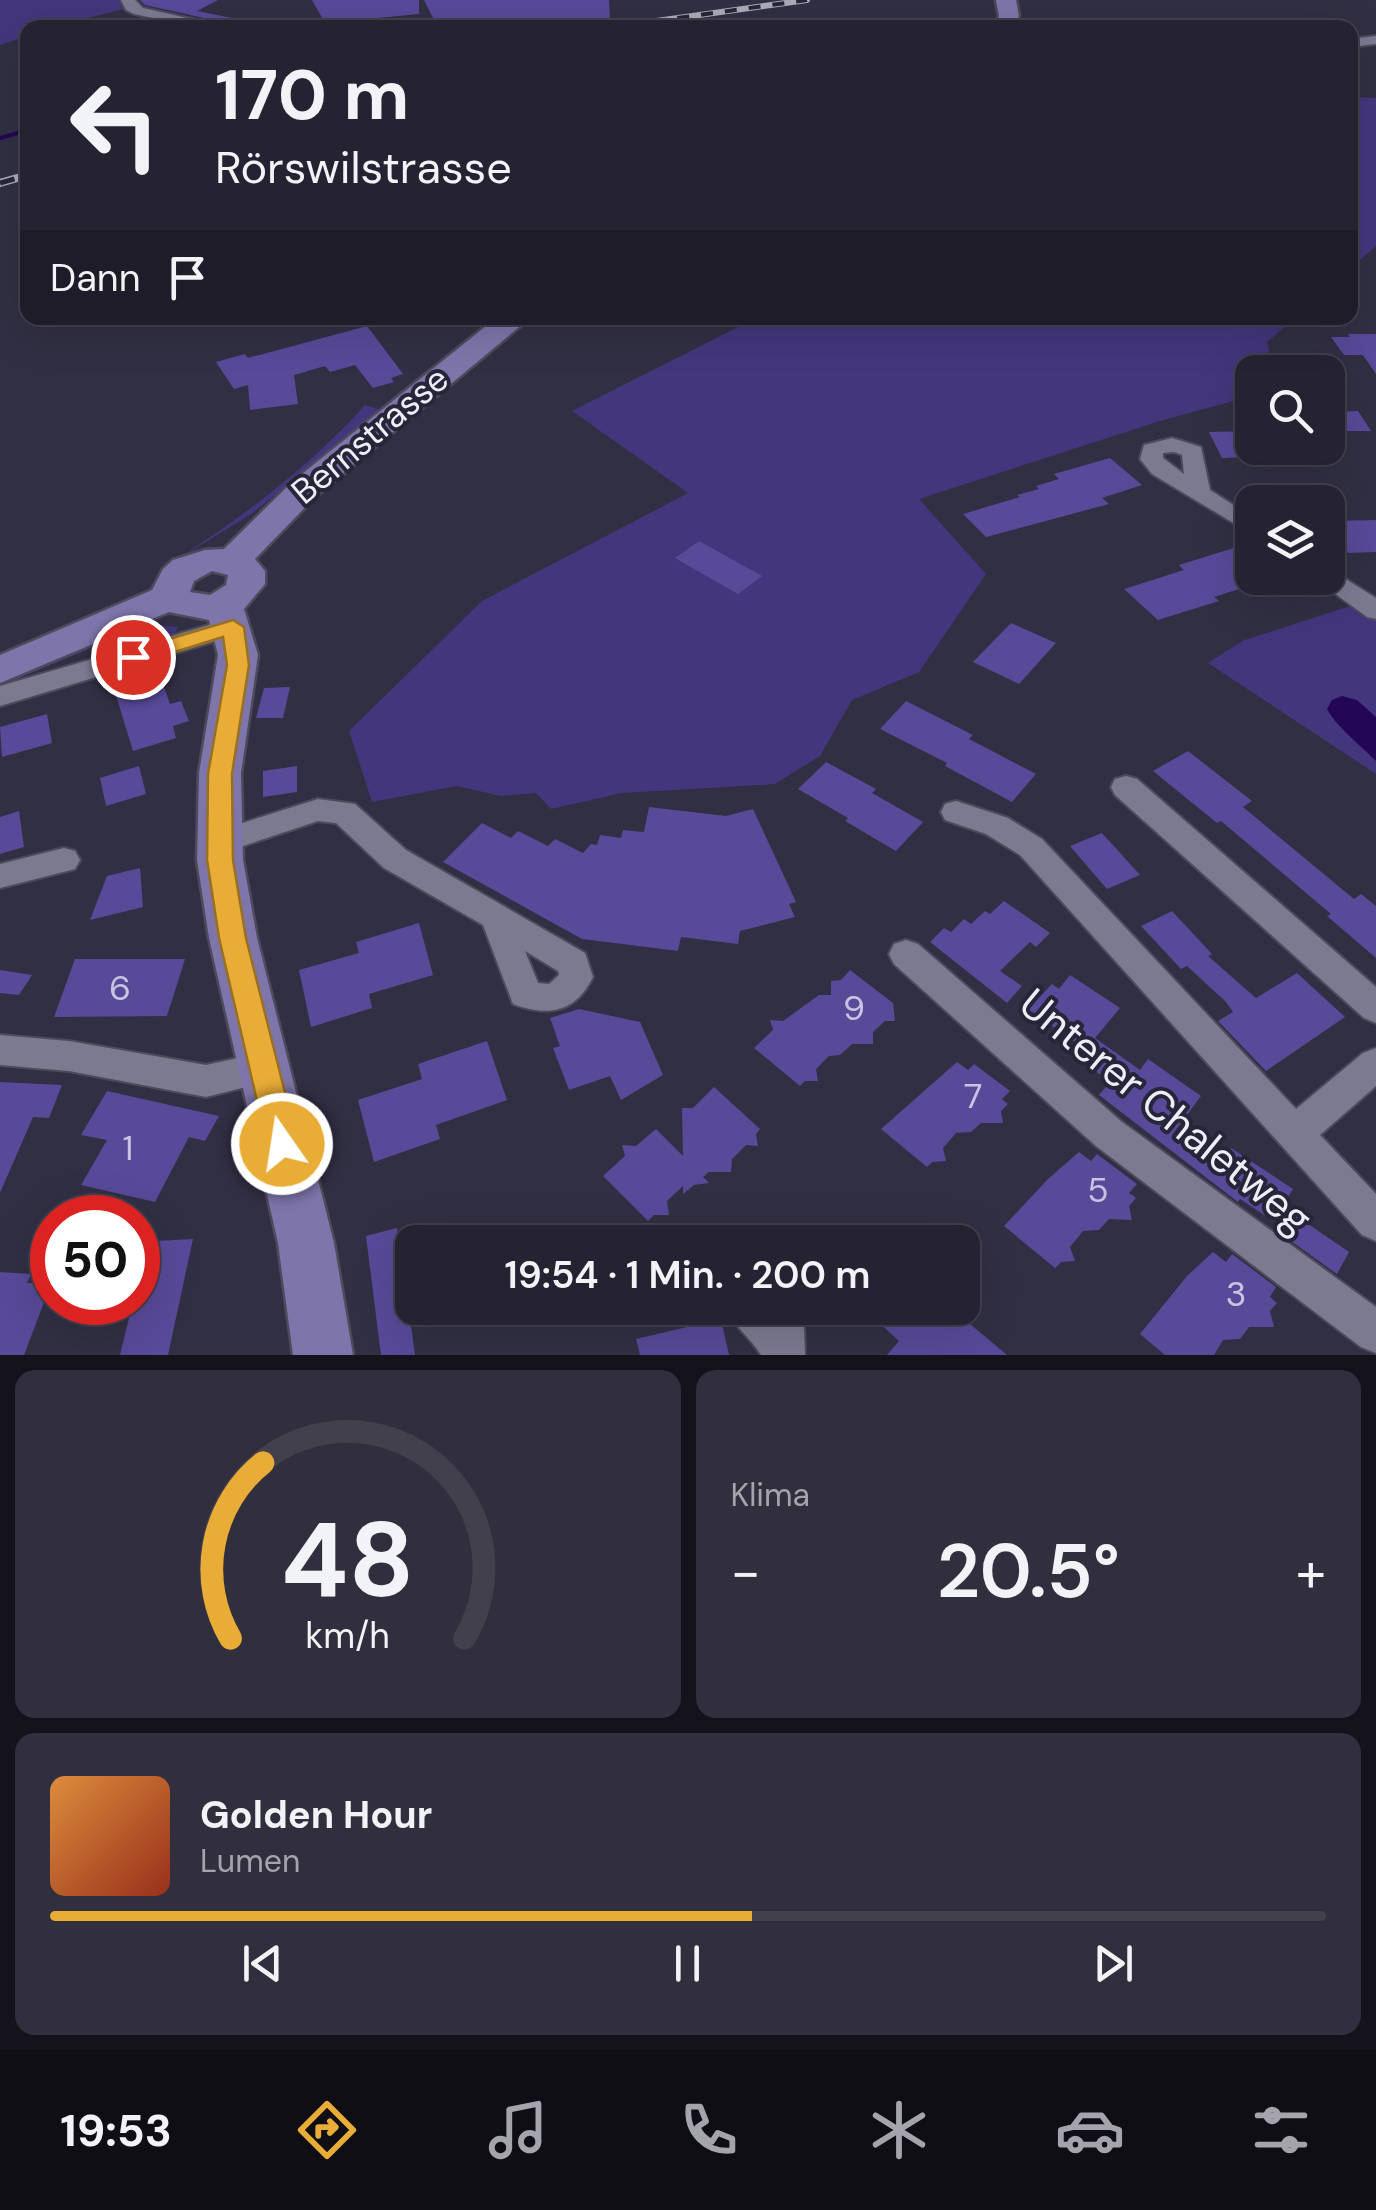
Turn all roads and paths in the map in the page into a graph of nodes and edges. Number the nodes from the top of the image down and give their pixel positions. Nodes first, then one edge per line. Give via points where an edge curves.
1 (128, 0) edge
2 (185, 20) edge
3 (505, 325) edge
4 (1198, 491) dead end
5 (1235, 516) edge
6 (233, 561) junction
7 (1345, 588) edge
8 (172, 596) junction
9 (1376, 610) edge
10 (228, 616) junction
11 (0, 670) edge
12 (0, 696) edge
13 (1126, 787) dead end
14 (956, 812) dead end
15 (220, 842) junction
16 (64, 860) dead end
17 (0, 876) edge
18 (496, 917) dead end
19 (906, 954) dead end
20 (1376, 1008) edge
21 (0, 1050) edge
22 (1376, 1064) edge
23 (266, 1068) junction
24 (1296, 1132) junction
25 (1376, 1222) edge
26 (766, 1325) edge
27 (785, 1325) edge
28 (1376, 1332) edge
29 (784, 1354) edge
30 (323, 1355) edge

1 - 2 street via 131,8
3 - 6 main road, Bernstrasse via 304,489
4 - 5 street
6 - 8 main road via 182,570 171,583
6 - 10 main road via 247,571 247,585
7 - 9 street
8 - 10 main road
8 - 11 main road
10 - 12 street
10 - 15 main road via 238,665 220,774
13 - 20 street
14 - 24 street, Unterer Chaletweg via 1031,846
15 - 18 street via 318,810 337,810 395,859
15 - 23 main road via 233,938
16 - 17 street
19 - 28 street, Unterer Chaletweg via 1108,1134
21 - 23 street via 206,1081
22 - 24 street
23 - 30 main road via 306,1243
24 - 25 street, Unterer Chaletweg
26 - 29 street
27 - 29 street

